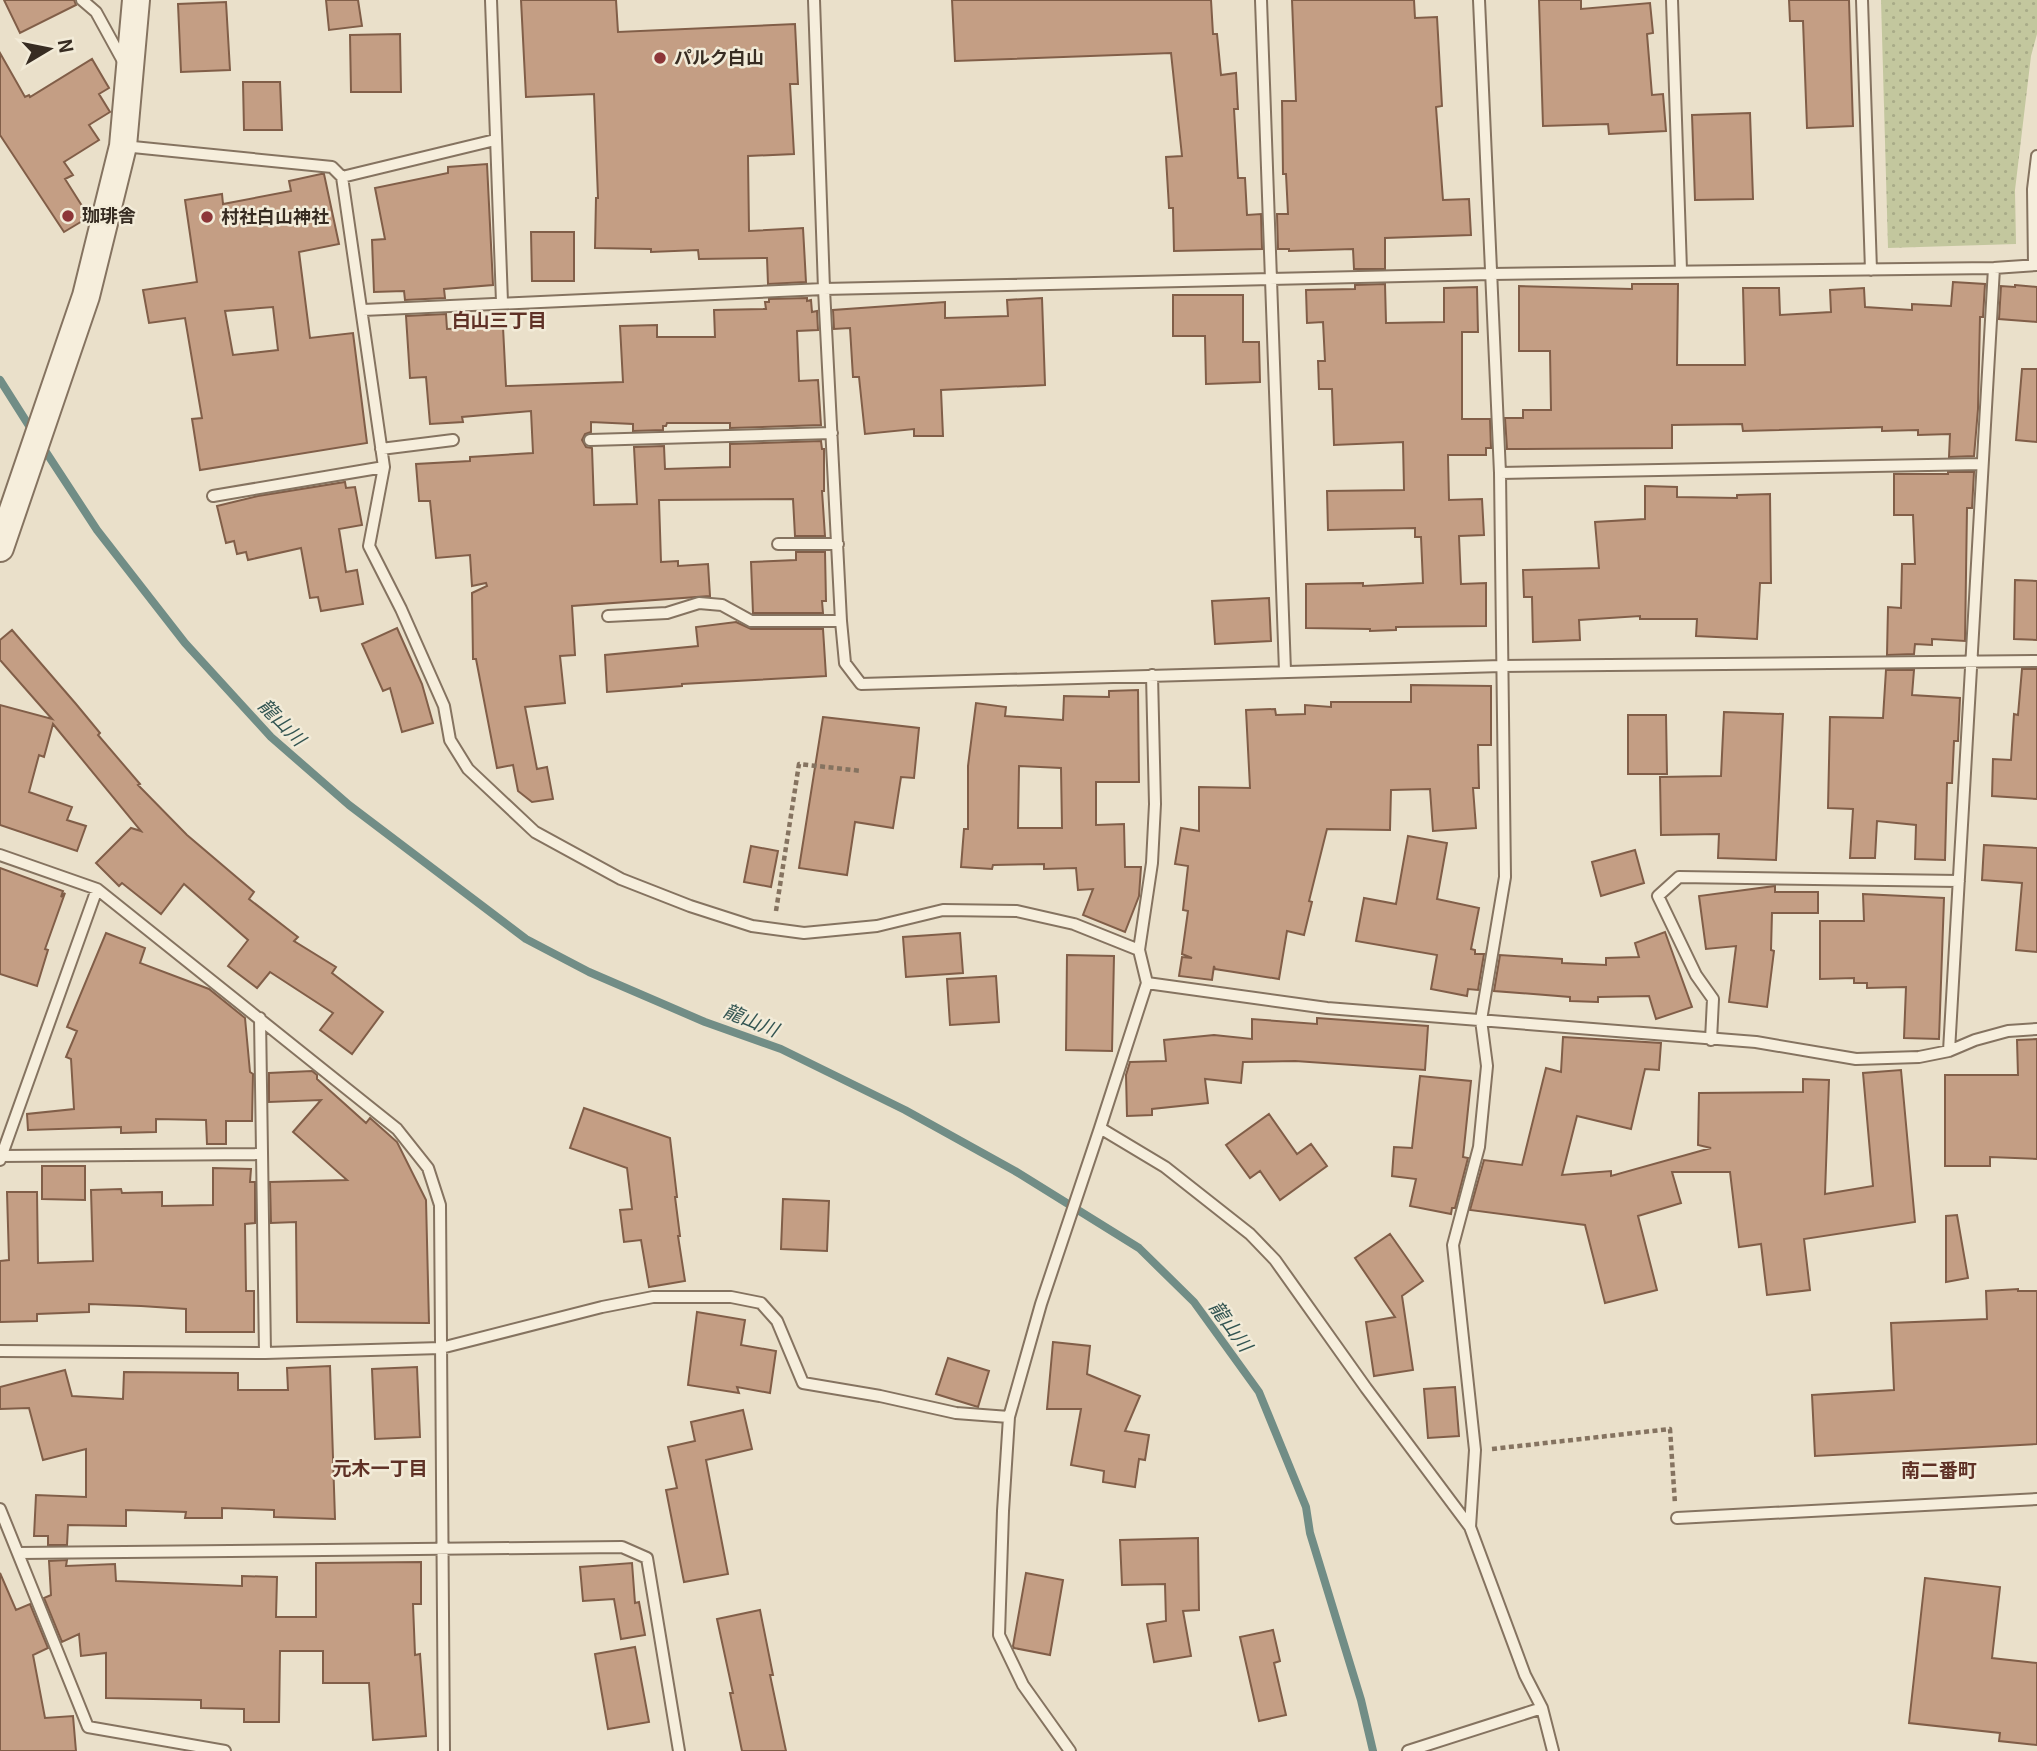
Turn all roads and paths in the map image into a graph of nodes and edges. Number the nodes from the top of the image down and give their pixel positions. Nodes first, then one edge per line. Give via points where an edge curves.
1 (82, 0) edge
2 (136, 0) edge
3 (491, 0) edge
4 (814, 0) edge
5 (1261, 0) edge
6 (1479, 0) edge
7 (1672, 0) edge
8 (1862, 0) edge
9 (131, 74) junction
10 (495, 140) junction
11 (123, 146) junction
12 (2037, 156) edge
13 (342, 177) junction
14 (2035, 264) edge
15 (1994, 268) junction
16 (1681, 270) junction
17 (1871, 270) junction
18 (1492, 274) junction
19 (1272, 278) junction
20 (824, 289) junction
21 (502, 302) junction
22 (363, 310) junction
23 (832, 433) junction
24 (453, 440) dead end
25 (590, 440) dead end
26 (381, 449) junction
27 (1982, 464) junction
28 (384, 467) junction
29 (1500, 473) junction
30 (213, 496) dead end
31 (778, 544) dead end
32 (838, 544) junction
33 (0, 548) edge
34 (608, 616) dead end
35 (841, 621) junction
36 (2037, 661) edge
37 (1972, 662) junction
38 (1502, 666) junction
39 (1285, 671) junction
40 (1152, 675) junction
41 (862, 771) dead end
42 (0, 855) edge
43 (1959, 881) junction
44 (97, 889) junction
45 (773, 929) junction
46 (1139, 950) junction
47 (1146, 983) junction
48 (260, 1018) junction
49 (1481, 1020) junction
50 (2037, 1029) edge
51 (1711, 1040) junction
52 (1949, 1051) junction
53 (1100, 1128) junction
54 (262, 1154) junction
55 (1, 1158) edge
56 (441, 1348) junction
57 (0, 1351) edge
58 (265, 1353) junction
59 (1009, 1416) junction
60 (1475, 1450) junction
61 (2037, 1499) edge
62 (0, 1509) edge
63 (1677, 1518) joint
64 (1470, 1527) junction
65 (444, 1549) junction
66 (19, 1553) junction
67 (1542, 1708) junction
68 (225, 1751) edge
69 (444, 1751) edge
70 (679, 1751) edge
71 (1070, 1751) edge
72 (1408, 1751) edge
73 (1553, 1751) edge

1 - 9 lane via 96,12
2 - 9 street
3 - 10 lane
4 - 20 lane
5 - 19 lane
6 - 18 lane
7 - 16 lane
8 - 17 lane
9 - 11 street
10 - 13 lane
10 - 21 lane
11 - 13 lane via 332,167
11 - 33 street via 86,296
12 - 14 lane
13 - 22 lane
14 - 15 lane
15 - 17 lane
15 - 27 lane
16 - 17 lane
16 - 18 lane
18 - 19 lane
18 - 29 lane
19 - 20 lane
19 - 39 lane
20 - 21 lane
20 - 23 lane
21 - 22 lane
22 - 26 lane
23 - 25 lane
23 - 32 lane
24 - 26 lane
26 - 28 lane
27 - 29 lane
27 - 37 lane
28 - 30 lane
28 - 45 lane via 369,546 444,706 450,740 468,769 535,832 621,879 690,906
29 - 38 lane
31 - 32 lane
32 - 35 lane
34 - 35 lane via 667,613 699,603 722,605 751,621
35 - 40 lane via 845,663 861,684
36 - 37 lane
37 - 38 lane
37 - 43 lane
38 - 39 lane
38 - 49 lane via 1505,877
39 - 40 lane
40 - 46 lane via 1152,863
41 - 45 path via 799,764
42 - 44 lane
43 - 51 lane via 1679,877 1658,897 1696,975 1713,999
43 - 52 lane
44 - 48 lane
44 - 55 lane
45 - 46 lane via 804,933 877,926 943,910 1017,911 1074,924
46 - 47 lane
47 - 49 lane via 1327,1008
47 - 53 lane
48 - 54 lane
48 - 56 lane via 397,1129 428,1168 440,1205
49 - 51 lane
49 - 60 lane via 1487,1066 1479,1147 1452,1245
50 - 52 lane via 2008,1031
51 - 52 lane via 1756,1042 1856,1059
53 - 59 lane
53 - 64 lane via 1165,1167 1250,1234 1275,1260
54 - 55 lane
54 - 58 lane
56 - 58 lane
56 - 59 lane via 653,1297 731,1297 761,1303 777,1321 803,1383 956,1413
56 - 65 lane
57 - 58 lane
59 - 71 lane via 999,1635 1023,1685
60 - 63 path via 1670,1429
60 - 64 lane
61 - 63 lane
62 - 66 lane
64 - 67 lane via 1525,1675
65 - 66 lane
65 - 69 lane
65 - 70 lane via 622,1547 647,1558
66 - 68 lane via 88,1727
67 - 72 lane
67 - 73 lane

